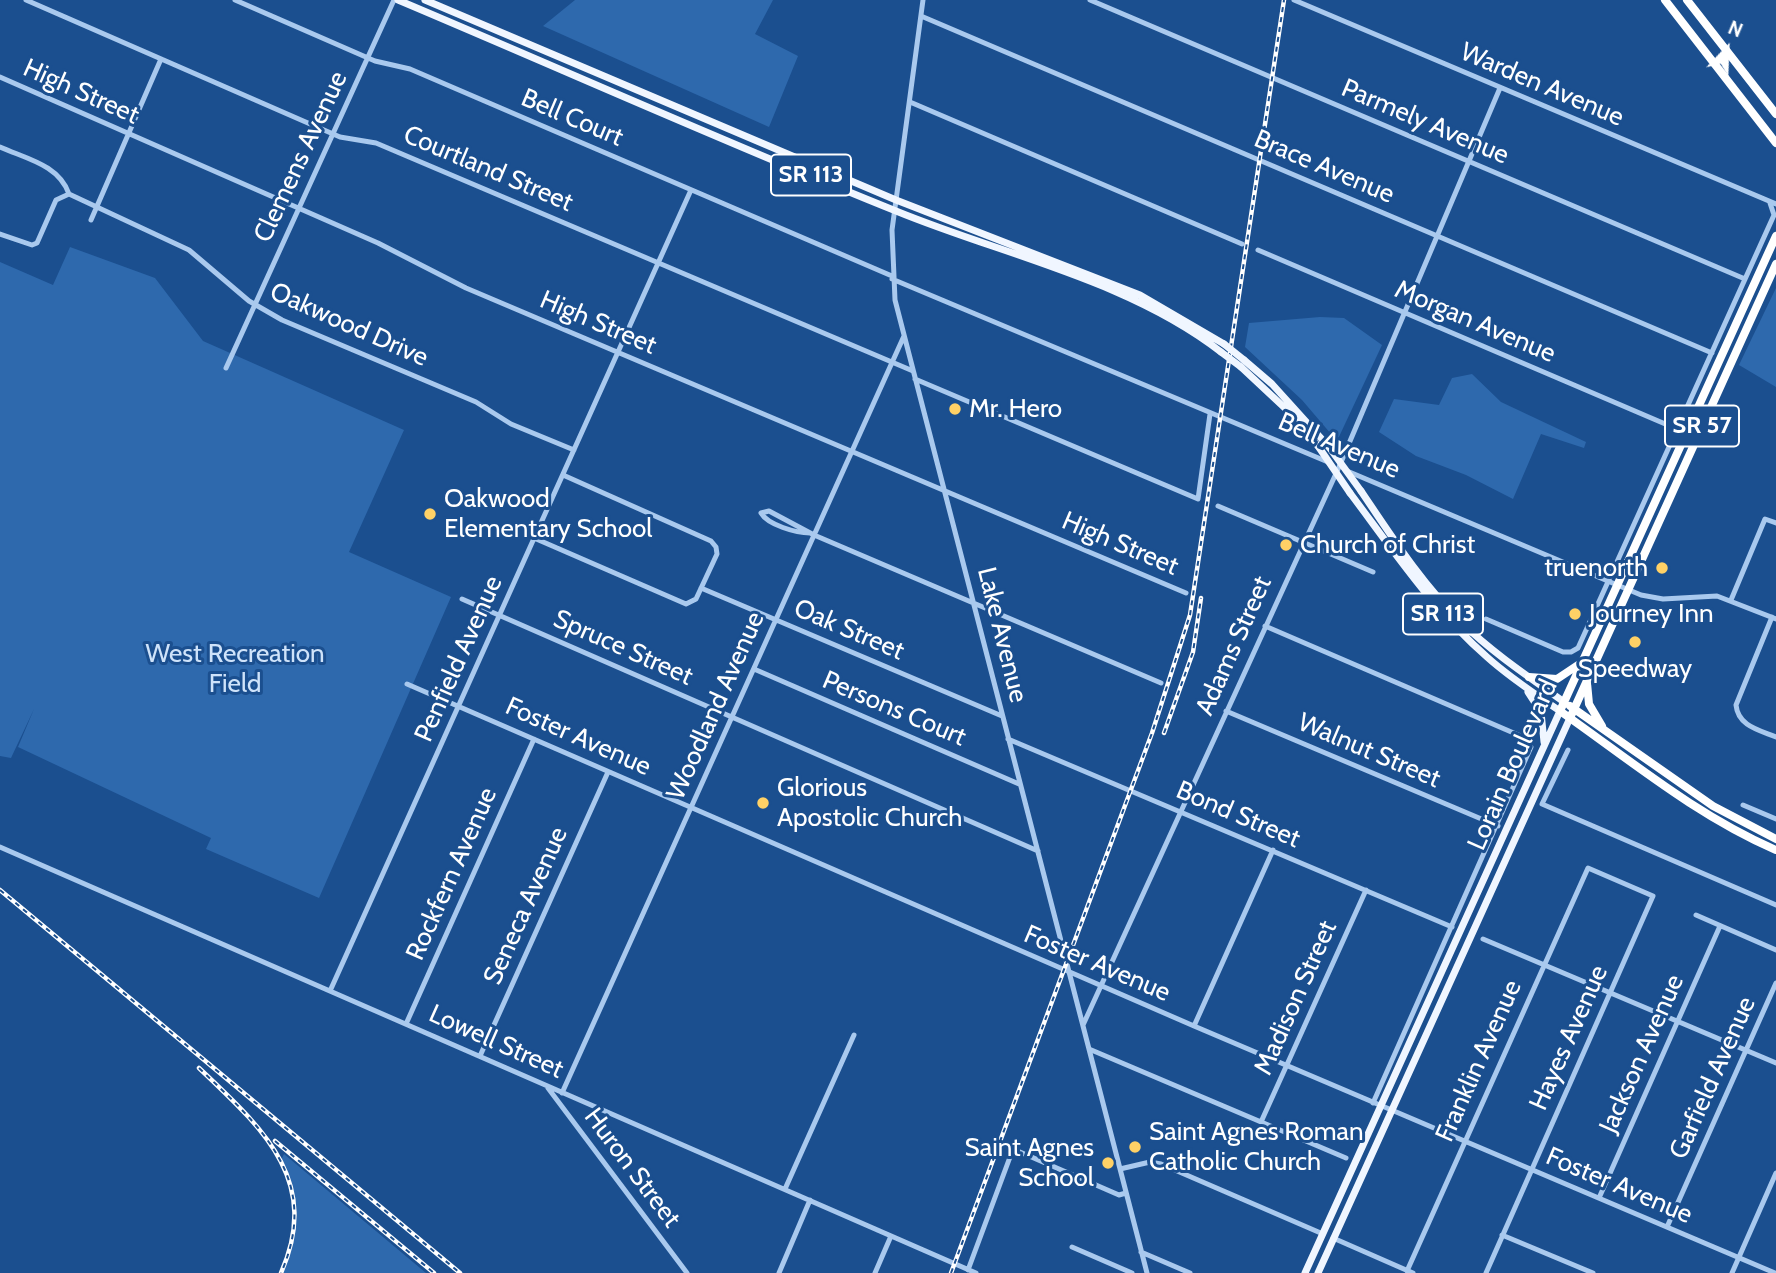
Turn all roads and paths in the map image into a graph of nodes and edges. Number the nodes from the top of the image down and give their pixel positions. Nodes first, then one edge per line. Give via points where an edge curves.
1 (26, 0) edge
2 (235, 0) edge
3 (396, 0) edge
4 (425, 0) edge
5 (923, 0) edge
6 (1090, 0) edge
7 (1294, 0) edge
8 (1665, 0) edge
9 (1687, 0) edge
10 (921, 16) junction
11 (368, 58) junction
12 (161, 59) junction
13 (0, 78) edge
14 (1500, 88) junction
15 (910, 102) junction
16 (1776, 114) edge
17 (128, 134) junction
18 (333, 134) junction
19 (1776, 143) edge
20 (0, 147) edge
21 (1469, 161) junction
22 (691, 190) junction
23 (69, 194) junction
24 (896, 200) junction
25 (1773, 203) edge
26 (96, 208) junction
27 (299, 208) junction
28 (895, 211) junction
29 (91, 220) dead end
30 (0, 234) edge
31 (1438, 236) junction
32 (1776, 236) edge
33 (1242, 244) dead end
34 (1258, 250) dead end
35 (659, 263) junction
36 (1776, 264) edge
37 (892, 277) junction
38 (1745, 279) junction
39 (255, 304) junction
40 (1404, 313) junction
41 (904, 335) junction
42 (1222, 348) junction
43 (618, 352) junction
44 (1712, 353) junction
45 (892, 362) junction
46 (1243, 364) junction
47 (226, 368) dead end
48 (913, 371) junction
49 (915, 379) junction
50 (1210, 414) junction
51 (1677, 429) junction
52 (574, 450) junction
53 (852, 452) junction
54 (1339, 467) junction
55 (563, 475) junction
56 (944, 491) junction
57 (1218, 506) dead end
58 (1776, 523) edge
59 (812, 534) junction
60 (534, 538) junction
61 (1303, 542) junction
62 (1373, 572) dead end
63 (1608, 581) junction
64 (1618, 585) junction
65 (701, 588) junction
66 (1627, 589) junction
67 (1186, 593) dead end
68 (462, 599) dead end
69 (1731, 600) junction
70 (974, 603) junction
71 (499, 615) junction
72 (1774, 618) edge
73 (1486, 619) dead end
74 (776, 620) junction
75 (1265, 626) junction
76 (1583, 661) junction
77 (754, 669) junction
78 (1589, 673) junction
79 (1529, 677) junction
80 (1515, 679) junction
81 (1161, 683) dead end
82 (407, 684) dead end
83 (1564, 702) junction
84 (459, 706) junction
85 (1574, 709) junction
86 (1226, 711) junction
87 (1560, 711) junction
88 (1002, 716) junction
89 (732, 717) junction
90 (1570, 718) junction
91 (1605, 731) junction
92 (1776, 737) edge
93 (534, 739) junction
94 (1008, 739) junction
95 (1545, 746) junction
96 (1567, 750) dead end
97 (608, 772) junction
98 (1019, 784) junction
99 (1743, 805) dead end
100 (691, 808) junction
101 (1180, 811) junction
102 (1776, 819) edge
103 (1498, 826) junction
104 (1776, 838) edge
105 (0, 847) edge
106 (1273, 850) junction
107 (1776, 850) edge
108 (1038, 851) junction
109 (1588, 868) joint
110 (1366, 890) junction
111 (1776, 905) edge
112 (1696, 915) dead end
113 (1452, 926) junction
114 (1720, 926) junction
115 (1483, 939) dead end
116 (1776, 950) edge
117 (1543, 965) junction
118 (1069, 973) junction
119 (1776, 983) edge
120 (1101, 986) junction
121 (330, 991) junction
122 (1610, 993) junction
123 (1678, 1022) junction
124 (406, 1024) junction
125 (1083, 1026) junction
126 (1194, 1026) junction
127 (854, 1035) dead end
128 (1089, 1049) junction
129 (1746, 1051) junction
130 (480, 1056) junction
131 (1776, 1063) edge
132 (1286, 1066) junction
133 (546, 1086) junction
134 (562, 1093) junction
135 (1376, 1104) junction
136 (1391, 1110) junction
137 (1261, 1122) junction
138 (1465, 1142) junction
139 (1346, 1158) dead end
140 (1119, 1168) junction
141 (1531, 1170) junction
142 (1776, 1173) edge
143 (785, 1189) junction
144 (1126, 1193) junction
145 (1599, 1198) junction
146 (810, 1200) junction
147 (1667, 1227) junction
148 (1323, 1234) junction
149 (1502, 1235) junction
150 (891, 1236) junction
151 (1334, 1238) junction
152 (1072, 1247) dead end
153 (1141, 1252) junction
154 (1739, 1258) junction
155 (968, 1270) junction
156 (1410, 1272) edge
157 (687, 1273) edge
158 (779, 1273) edge
159 (875, 1273) edge
160 (976, 1273) edge
161 (1132, 1273) edge
162 (1147, 1273) edge
163 (1190, 1273) edge
164 (1305, 1273) edge
165 (1318, 1273) edge
166 (1486, 1273) edge
167 (1592, 1273) edge
168 (1732, 1273) edge
169 (1775, 1273) edge

1 - 12 street, Courtland Street
2 - 11 street, Bell Court
3 - 11 street, Clemens Avenue
3 - 28 main road, SR 113
4 - 24 main road, SR 113
5 - 10 street, Lake Avenue
6 - 21 street, Parmely Avenue
7 - 14 street, Warden Avenue
8 - 19 highway
9 - 16 highway
10 - 15 street, Lake Avenue
10 - 31 street, Brace Avenue
11 - 18 street, Clemens Avenue
11 - 22 street, Bell Court via 410,69
12 - 17 street
12 - 18 street, Courtland Street
13 - 17 street, High Street
14 - 21 street, Adams Street
14 - 25 street, Warden Avenue
15 - 24 street, Lake Avenue
15 - 33 street
17 - 26 street
17 - 27 street, High Street
18 - 27 street, Clemens Avenue
18 - 35 street, Courtland Street via 376,143
20 - 23 street via 57,172
21 - 31 street, Adams Street
21 - 38 street, Parmely Avenue
22 - 35 street, Penfield Avenue
22 - 37 street, Bell Court
23 - 26 street, Oakwood Drive
23 - 30 street via 57,200 37,243
24 - 28 street, Lake Avenue
24 - 42 main road, SR 113 via 1140,295
25 - 38 street, Lorain Boulevard via 1774,215
26 - 29 street
26 - 39 street, Oakwood Drive via 189,250
27 - 39 street, Clemens Avenue
27 - 43 street, High Street via 459,285
28 - 37 street, Lake Avenue
28 - 42 main road, SR 113 via 1123,296
31 - 40 street, Adams Street
31 - 44 street, Brace Avenue
32 - 64 highway, Lorain Boulevard / SR 57
34 - 40 street, Morgan Avenue
35 - 43 street, Penfield Avenue
35 - 45 street, Courtland Street
36 - 66 highway, Lorain Boulevard / SR 57
37 - 41 street, Lake Avenue
37 - 50 street, Bell Avenue
38 - 44 street, Lorain Boulevard
39 - 47 street, Clemens Avenue
39 - 52 street, Oakwood Drive
40 - 51 street, Morgan Avenue
40 - 54 street, Adams Street
41 - 45 street, Woodland Avenue
41 - 48 street, Lake Avenue
42 - 46 main road, SR 113, bridge
43 - 52 street, Penfield Avenue
43 - 53 street, High Street
44 - 51 street, Lorain Boulevard
45 - 48 street, Courtland Street
45 - 53 street, Woodland Avenue
46 - 79 main road, SR 113, bridge via 1272,384 1329,447 1446,606
46 - 80 main road, SR 113, bridge via 1318,446 1435,605 1472,644
48 - 49 street, Lake Avenue
49 - 50 street via 1198,499
49 - 56 street, Lake Avenue
50 - 54 street, Bell Avenue
51 - 63 street, Lorain Boulevard
52 - 55 street, Penfield Avenue
53 - 56 street, High Street
53 - 59 street, Woodland Avenue
54 - 61 street, Adams Street
54 - 63 street, Bell Avenue
55 - 60 street, Penfield Avenue
55 - 65 street via 715,543 717,554
56 - 67 street, High Street
56 - 70 street, Lake Avenue
57 - 61 street
58 - 69 street via 1765,519
59 - 59 street via 769,510 761,513 776,523
59 - 70 street
59 - 74 street, Woodland Avenue
60 - 65 street via 682,603 693,602
60 - 71 street, Penfield Avenue
61 - 62 street
61 - 75 street, Adams Street
63 - 64 street, Bell Avenue
63 - 73 street, Lorain Boulevard via 1578,648 1571,652
64 - 66 street, Bell Avenue
64 - 76 highway, Lorain Boulevard / SR 57
65 - 74 street, Oak Street
66 - 69 street, Bell Avenue via 1656,598 1702,595
66 - 78 highway, Lorain Boulevard / SR 57
68 - 71 street, Spruce Street
69 - 72 street, Bell Avenue
70 - 81 street
70 - 88 street, Lake Avenue
71 - 84 street, Penfield Avenue
71 - 89 street, Spruce Street
72 - 92 street via 1736,705 1745,723
74 - 77 street, Woodland Avenue
74 - 88 street, Oak Street
75 - 86 street, Adams Street
75 - 103 street via 1527,739 1531,751
76 - 79 highway via 1557,679
76 - 83 highway, Lorain Boulevard / SR 57
77 - 89 street, Woodland Avenue
77 - 98 street, Persons Court
78 - 85 highway, Lorain Boulevard
78 - 91 highway, SR 57 via 1589,704
79 - 83 main road, SR 113
80 - 87 main road, SR 113
80 - 95 main road via 1541,712
82 - 84 street, Foster Avenue
83 - 85 highway, SR 113
83 - 87 highway, Lorain Boulevard / SR 57
84 - 93 street, Foster Avenue
84 - 121 street, Penfield Avenue
85 - 90 highway, Lorain Boulevard
85 - 91 highway, SR 113
86 - 101 street, Adams Street
86 - 103 street, Walnut Street
87 - 90 highway
87 - 95 main road, Lorain Boulevard
88 - 94 street, Lake Avenue
89 - 100 street, Woodland Avenue
89 - 108 street, Spruce Street
90 - 107 highway via 1689,803
90 - 136 main road, Lorain Boulevard
91 - 104 highway, SR 57 via 1713,806
93 - 97 street, Foster Avenue
93 - 124 street, Rockfern Avenue
94 - 98 street, Lake Avenue
94 - 101 street, Bond Street
95 - 135 main road, Lorain Boulevard
96 - 111 street via 1542,804
97 - 100 street, Foster Avenue
97 - 130 street, Seneca Avenue
98 - 108 street, Lake Avenue
99 - 102 street
100 - 118 street, Foster Avenue
100 - 134 street, Woodland Avenue
101 - 106 street, Bond Street
101 - 120 street, Adams Street
103 - 113 street, Lorain Boulevard
105 - 121 street, Lowell Street
106 - 110 street, Bond Street
106 - 126 street
108 - 118 street, Lake Avenue
109 - 117 street, Franklin Avenue
109 - 122 street, Hayes Avenue via 1653,896
110 - 113 street, Bond Street
110 - 132 street, Madison Street
112 - 114 street
113 - 135 street, Lorain Boulevard
114 - 116 street
114 - 123 street, Jackson Avenue
115 - 117 street
117 - 122 street
117 - 138 street, Franklin Avenue
118 - 120 street, Foster Avenue
118 - 125 street, Lake Avenue
119 - 129 street, Garfield Avenue
120 - 125 street, Adams Street
120 - 126 street, Foster Avenue
121 - 124 street, Lowell Street
122 - 123 street
122 - 141 street, Hayes Avenue
123 - 129 street
123 - 145 street, Jackson Avenue
124 - 130 street, Lowell Street
125 - 128 street, Lake Avenue
126 - 132 street, Foster Avenue
127 - 143 street
128 - 137 street
128 - 140 street, Lake Avenue
129 - 131 street
129 - 147 street, Garfield Avenue
130 - 133 street, Lowell Street
132 - 135 street, Foster Avenue
132 - 137 street, Madison Street
133 - 134 street, Lowell Street
133 - 157 street, Huron Street
134 - 143 street, Lowell Street
135 - 136 street, Foster Avenue
135 - 148 main road, Lorain Boulevard
136 - 138 street, Foster Avenue
136 - 151 main road, Lorain Boulevard
137 - 139 street
138 - 141 street, Foster Avenue
138 - 156 street, Franklin Avenue
140 - 144 street, Lake Avenue
140 - 148 street via 1158,1163
141 - 145 street, Foster Avenue
141 - 149 street, Hayes Avenue
142 - 154 street
143 - 146 street, Lowell Street
144 - 153 street, Lake Avenue
144 - 155 street via 1119,1195 1013,1149
145 - 147 street, Foster Avenue
146 - 150 street, Lowell Street
146 - 158 street
147 - 154 street, Foster Avenue
148 - 164 main road, Lorain Boulevard
149 - 166 street, Hayes Avenue
149 - 167 street
150 - 155 street, Lowell Street
150 - 159 street
151 - 156 street
151 - 165 main road, Lorain Boulevard
152 - 161 street
153 - 162 street, Lake Avenue
153 - 163 street
154 - 168 street
154 - 169 street, Foster Avenue
155 - 160 street, Lowell Street

